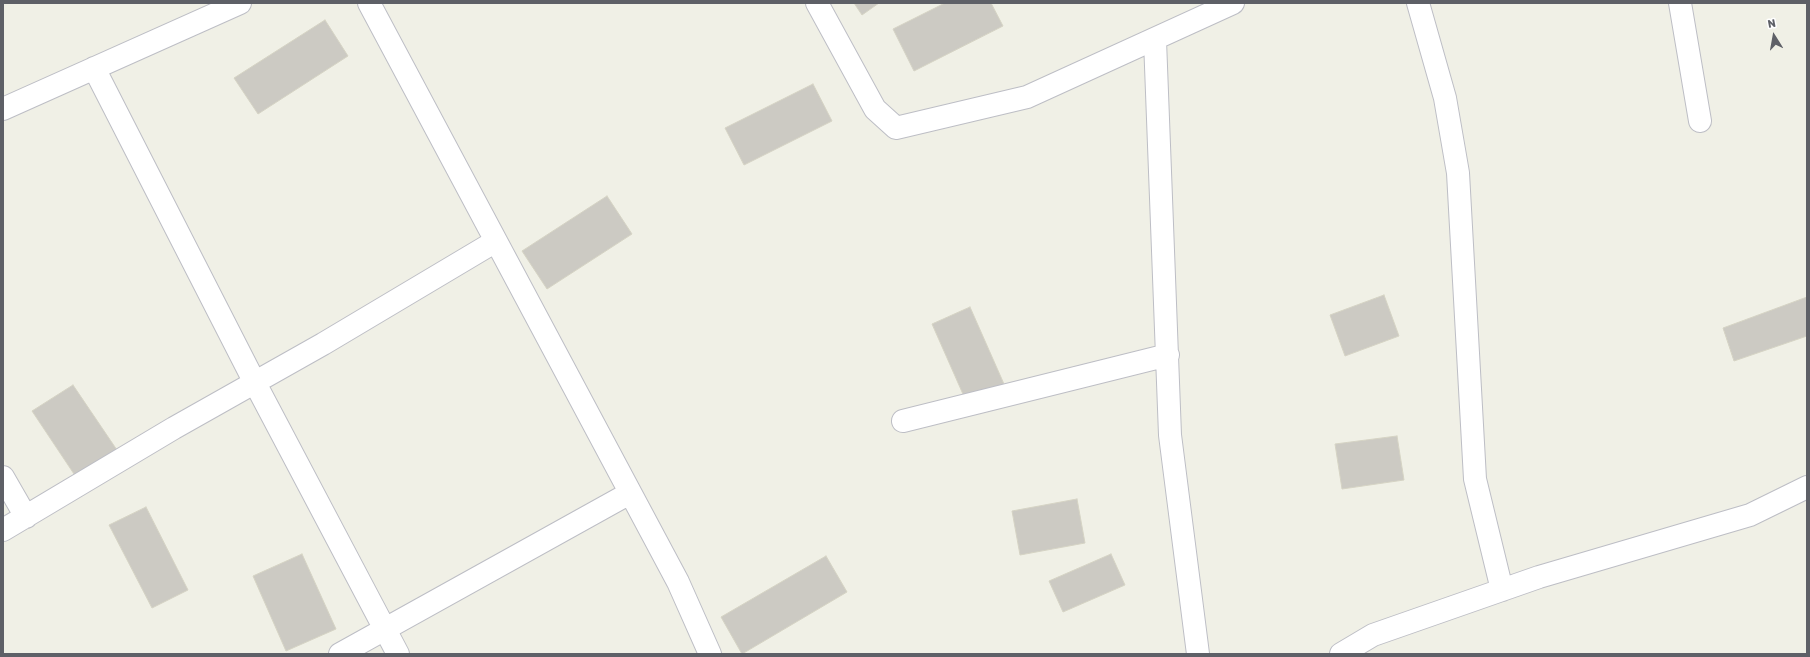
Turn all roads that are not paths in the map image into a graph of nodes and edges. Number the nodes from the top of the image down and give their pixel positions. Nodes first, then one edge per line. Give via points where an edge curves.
1 (240, 3) edge
2 (369, 3) edge
3 (817, 3) edge
4 (1233, 3) edge
5 (1418, 3) edge
6 (1680, 3) edge
7 (1155, 40) junction
8 (94, 68) junction
9 (3, 109) edge
10 (1700, 121) dead end
11 (496, 241) junction
12 (1168, 355) junction
13 (255, 383) junction
14 (903, 421) dead end
15 (3, 477) edge
16 (1807, 487) edge
17 (630, 493) junction
18 (26, 517) junction
19 (3, 530) edge
20 (1502, 590) junction
21 (384, 629) junction
22 (340, 654) edge
23 (398, 654) edge
24 (710, 654) edge
25 (1198, 654) edge
26 (1341, 654) edge

1 - 8 street
2 - 11 street
3 - 7 street via 875,109 896,128 1027,97
4 - 7 street
5 - 20 street via 1445,98 1458,172 1475,479
6 - 10 street
7 - 12 street
8 - 9 street
8 - 13 street
11 - 13 street
11 - 17 street
12 - 14 street
12 - 25 street via 1170,435
13 - 18 street via 174,428
13 - 21 street
15 - 18 street
16 - 20 street via 1750,515
17 - 21 street
17 - 24 street via 678,582
18 - 19 street
20 - 26 street via 1373,634
21 - 22 street
21 - 23 street

